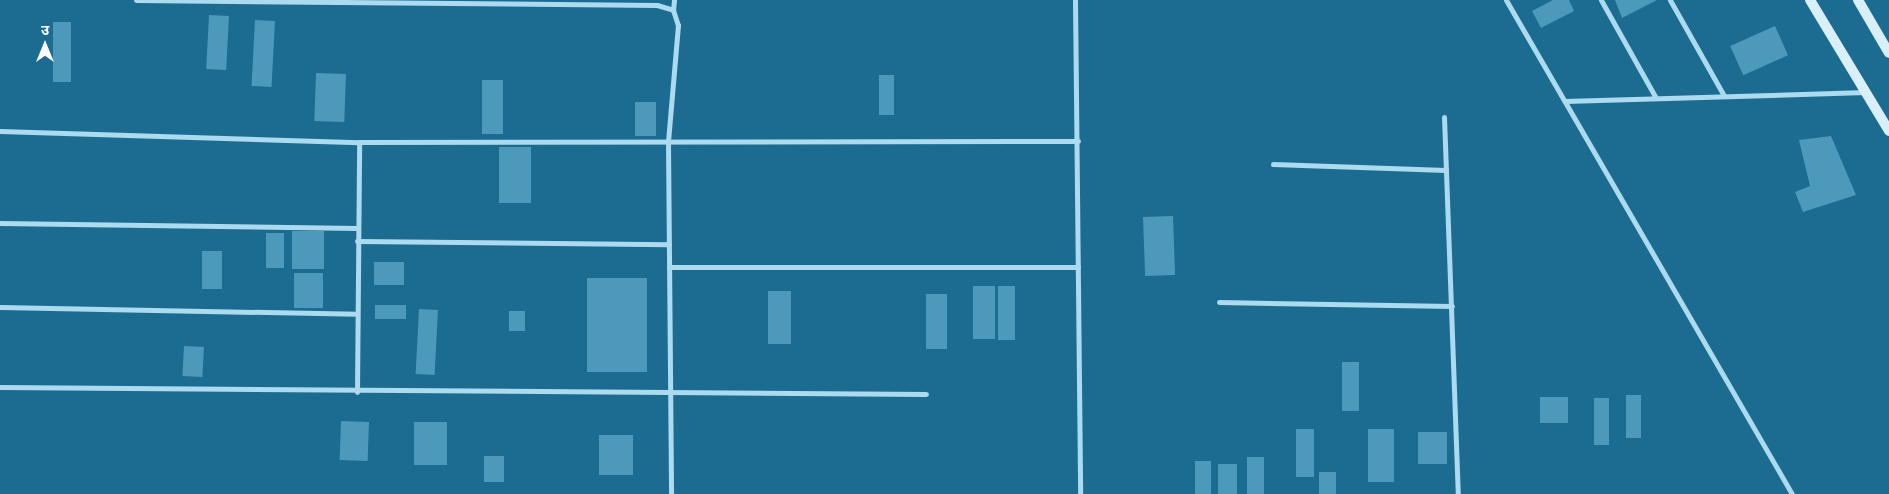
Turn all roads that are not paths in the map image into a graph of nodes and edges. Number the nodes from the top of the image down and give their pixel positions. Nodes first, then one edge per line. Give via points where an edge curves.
1 (136, 0) edge
2 (674, 0) edge
3 (1075, 0) edge
4 (1506, 0) edge
5 (1601, 0) edge
6 (1670, 0) edge
7 (1810, 0) edge
8 (1858, 0) edge
9 (370, 1) edge
10 (673, 10) junction
11 (1889, 53) edge
12 (1866, 92) junction
13 (1724, 96) junction
14 (1656, 98) junction
15 (1564, 101) junction
16 (1444, 116) dead end
17 (1888, 127) edge
18 (0, 131) edge
19 (1078, 141) junction
20 (359, 142) junction
21 (668, 142) junction
22 (1273, 164) dead end
23 (1446, 170) junction
24 (0, 223) edge
25 (357, 228) junction
26 (357, 241) junction
27 (669, 244) junction
28 (669, 267) junction
29 (1078, 267) junction
30 (1219, 302) dead end
31 (1452, 306) junction
32 (0, 307) edge
33 (357, 314) junction
34 (0, 387) edge
35 (357, 392) junction
36 (926, 394) dead end
37 (670, 395) junction
38 (671, 494) edge
39 (1080, 494) edge
40 (1458, 494) edge
41 (1792, 494) edge

1 - 9 street
2 - 10 street
3 - 19 street
4 - 15 street
5 - 14 street
6 - 13 street
7 - 12 main road
8 - 11 main road
9 - 10 street via 657,5
10 - 21 street via 678,25
12 - 13 street
12 - 17 main road
13 - 14 street
14 - 15 street
15 - 41 street
16 - 23 street
18 - 20 street
19 - 21 street
19 - 29 street
20 - 21 street
20 - 25 street
21 - 27 street
22 - 23 street
23 - 31 street
24 - 25 street
25 - 26 street
26 - 27 street
26 - 33 street
27 - 28 street
28 - 29 street
28 - 37 street
29 - 39 street
30 - 31 street
31 - 40 street
32 - 33 street
33 - 35 street
34 - 35 street
35 - 37 street
36 - 37 street
37 - 38 street

